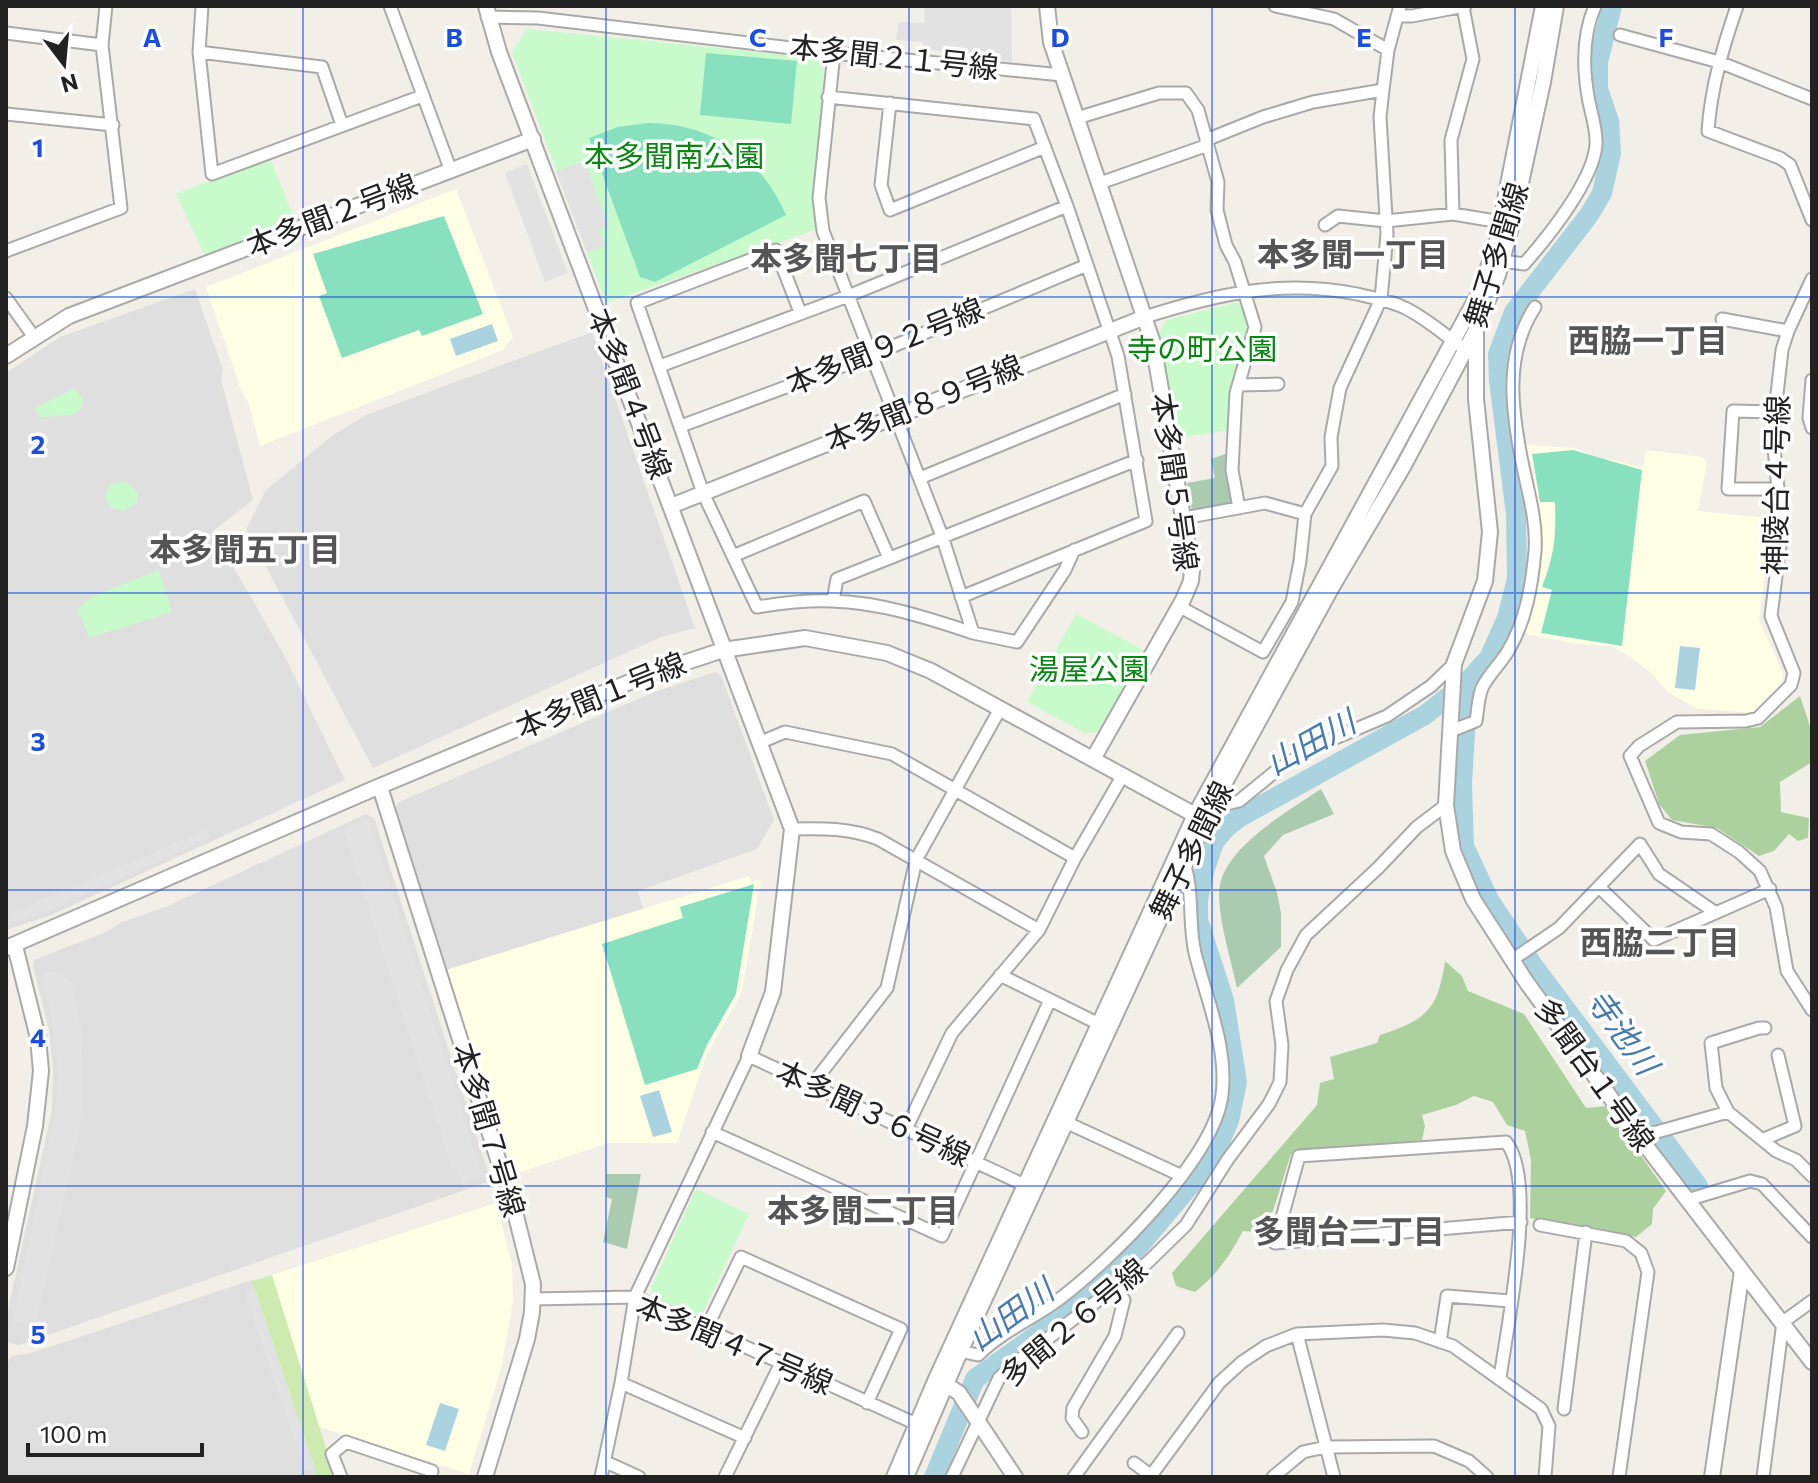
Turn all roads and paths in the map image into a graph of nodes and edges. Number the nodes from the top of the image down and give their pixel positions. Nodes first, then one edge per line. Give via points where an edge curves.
1 (106, 6) edge
2 (202, 6) edge
3 (390, 6) edge
4 (1047, 6) edge
5 (1275, 6) edge
6 (1464, 6) edge
7 (1543, 6) edge
8 (1556, 6) edge
9 (1595, 6) edge
10 (1737, 6) edge
11 (486, 11) edge
12 (1398, 11) edge
13 (6, 33) edge
14 (1620, 35) dead end
15 (102, 45) junction
16 (1388, 50) junction
17 (199, 52) junction
18 (834, 53) junction
19 (1719, 62) junction
20 (1062, 75) junction
21 (1383, 90) junction
22 (422, 96) junction
23 (828, 97) junction
24 (1812, 99) edge
25 (890, 103) junction
26 (6, 114) edge
27 (1077, 118) junction
28 (113, 125) junction
29 (342, 125) junction
30 (533, 139) junction
31 (1207, 143) junction
32 (1045, 147) junction
33 (451, 171) junction
34 (1100, 183) junction
35 (1067, 206) junction
36 (1453, 214) junction
37 (1812, 220) edge
38 (1386, 221) junction
39 (1506, 223) junction
40 (1325, 225) dead end
41 (6, 251) edge
42 (1496, 260) junction
43 (1087, 265) junction
44 (1812, 279) edge
45 (1245, 292) junction
46 (848, 296) junction
47 (6, 298) edge
48 (1381, 299) junction
49 (1535, 307) dead end
50 (800, 312) junction
51 (1145, 317) junction
52 (1722, 319) dead end
53 (1110, 329) junction
54 (1476, 330) junction
55 (1788, 331) junction
56 (34, 337) junction
57 (1453, 341) junction
58 (1466, 350) junction
59 (872, 355) junction
60 (6, 356) edge
61 (660, 366) junction
62 (1812, 380) edge
63 (1278, 384) dead end
64 (1240, 385) junction
65 (1125, 394) junction
66 (1775, 412) junction
67 (897, 416) junction
68 (681, 426) junction
69 (1812, 428) edge
70 (1137, 460) junction
71 (920, 478) junction
72 (1778, 489) junction
73 (703, 493) junction
74 (671, 506) junction
75 (1239, 508) junction
76 (1305, 514) junction
77 (1184, 518) junction
78 (942, 536) junction
79 (1074, 550) junction
80 (733, 556) junction
81 (889, 558) junction
82 (961, 597) junction
83 (833, 601) junction
84 (1180, 607) junction
85 (973, 633) junction
86 (723, 650) junction
87 (1454, 670) junction
88 (1000, 709) junction
89 (1461, 727) junction
90 (761, 742) junction
91 (1093, 759) junction
92 (1123, 775) junction
93 (380, 787) junction
94 (956, 791) junction
95 (1446, 805) junction
96 (1211, 808) junction
97 (1195, 815) junction
98 (792, 829) junction
99 (1075, 858) junction
100 (916, 860) junction
101 (1184, 863) junction
102 (1599, 887) junction
103 (1770, 889) junction
104 (1716, 913) junction
105 (1039, 930) junction
106 (11, 947) edge
107 (1521, 954) junction
108 (1000, 975) junction
109 (1050, 1000) junction
110 (1812, 1010) edge
111 (1104, 1026) junction
112 (1765, 1028) dead end
113 (1778, 1055) dead end
114 (749, 1056) junction
115 (811, 1086) junction
116 (1728, 1112) junction
117 (1061, 1120) junction
118 (906, 1129) junction
119 (712, 1132) junction
120 (1652, 1133) junction
121 (1764, 1139) junction
122 (978, 1162) junction
123 (1180, 1175) junction
124 (1812, 1176) edge
125 (1030, 1188) junction
126 (1687, 1200) junction
127 (1521, 1222) junction
128 (1540, 1225) dead end
129 (1586, 1232) junction
130 (1812, 1237) edge
131 (6, 1268) edge
132 (1742, 1271) junction
133 (1115, 1287) junction
134 (635, 1297) junction
135 (533, 1299) junction
136 (1510, 1301) junction
137 (1812, 1301) edge
138 (1783, 1322) junction
139 (706, 1329) junction
140 (1178, 1333) dead end
141 (1297, 1334) junction
142 (1440, 1342) junction
143 (955, 1350) junction
144 (1810, 1355) edge
145 (782, 1361) junction
146 (1500, 1378) junction
147 (941, 1381) junction
148 (621, 1383) junction
149 (867, 1403) junction
150 (1564, 1409) dead end
151 (978, 1419) junction
152 (922, 1427) junction
153 (1082, 1432) dead end
154 (745, 1438) junction
155 (1326, 1447) junction
156 (606, 1462) junction
157 (1134, 1463) dead end
158 (1008, 1473) edge
159 (1151, 1476) edge
160 (341, 1477) edge
161 (430, 1477) edge
162 (485, 1477) edge
163 (601, 1477) edge
164 (639, 1477) edge
165 (725, 1477) edge
166 (894, 1477) edge
167 (906, 1477) edge
168 (952, 1477) edge
169 (1074, 1477) edge
170 (1273, 1477) edge
171 (1334, 1477) edge
172 (1487, 1477) edge
173 (1545, 1477) edge
174 (1619, 1477) edge
175 (1712, 1477) edge
176 (1763, 1477) edge

1 - 15 street
2 - 17 street
3 - 22 street
4 - 20 street, 本多聞５号線
5 - 16 street via 1334,19
6 - 12 street via 1412,16
6 - 36 street via 1473,59 1451,140
7 - 39 street, 舞子多聞線
8 - 39 street, 舞子多聞線 via 1543,82
9 - 42 street via 1584,52 1596,136 1587,178 1524,264
10 - 19 street
11 - 18 street, 本多聞２１号線
11 - 30 street
12 - 16 street
13 - 15 street
14 - 19 street
15 - 28 street
16 - 21 street
17 - 29 street via 322,67
17 - 29 street via 212,174
18 - 20 street, 本多聞２１号線
18 - 23 street
19 - 24 street
19 - 37 street via 1708,131 1790,165
20 - 27 street, 本多聞５号線
21 - 31 street via 1263,117
21 - 38 street
22 - 29 street
22 - 33 street
23 - 25 street
23 - 46 street via 819,198 823,231
25 - 32 street via 1034,119
25 - 32 street via 881,185 890,210
26 - 28 street
27 - 31 street via 1159,93 1186,93 1198,110
27 - 34 street, 本多聞５号線
28 - 41 street via 121,208
30 - 33 street, 本多聞２号線
30 - 74 street, 本多聞４号線
31 - 34 street
31 - 45 street via 1218,182 1217,210
32 - 35 street
33 - 56 street, 本多聞２号線 via 69,316
34 - 51 street, 本多聞５号線
35 - 43 street
35 - 46 street
36 - 38 street
36 - 39 street
38 - 40 street via 1338,216
38 - 48 street
39 - 42 street, 舞子多聞線
42 - 54 street, 舞子多聞線
42 - 57 street, 舞子多聞線
43 - 53 street
43 - 59 street, 本多聞９２号線
44 - 55 street, 神陵台４号線
45 - 48 street via 1301,286
45 - 51 street
45 - 64 street via 1255,327
46 - 50 street
46 - 59 street
47 - 56 street
48 - 57 street via 1406,308
48 - 76 street via 1340,388 1332,466
49 - 89 street via 1518,342 1512,403 1536,537 1531,587 1508,652 1481,688 1476,721
50 - 61 street
50 - 61 street via 776,250 637,303
51 - 53 street, 本多聞８９号線
51 - 77 street, 本多聞５号線
52 - 55 street
53 - 65 street
53 - 67 street, 本多聞８９号線
54 - 58 street, 舞子多聞線
54 - 87 street, 多聞台１号線 via 1476,399 1490,532 1485,581
55 - 66 street, 神陵台４号線
56 - 60 street, 本多聞２号線
57 - 58 street
57 - 97 street, 舞子多聞線
58 - 96 street, 舞子多聞線
59 - 67 street
59 - 68 street, 本多聞９２号線
61 - 68 street
62 - 69 street
63 - 64 street
64 - 75 street via 1232,470
65 - 70 street
65 - 71 street
66 - 72 street, 神陵台４号線
66 - 72 street via 1733,411 1728,489
67 - 71 street
67 - 73 street, 本多聞８９号線
68 - 73 street
70 - 78 street
70 - 79 street via 1146,521
71 - 78 street
72 - 103 street, 神陵台４号線 via 1782,529 1771,616 1794,673 1791,685 1758,718 1677,722 1630,756 1659,823 1681,832 1711,834 1760,871
73 - 74 street, 本多聞８９号線
73 - 80 street
74 - 86 street, 本多聞４号線
75 - 76 street via 1265,503
75 - 77 street
76 - 84 street via 1292,602 1263,652
77 - 84 street, 本多聞５号線 via 1192,570
78 - 81 street
78 - 82 street
79 - 82 street
79 - 85 street via 1017,642
80 - 81 street via 864,501
80 - 83 street via 757,607
81 - 83 street via 837,579
82 - 85 street
83 - 85 street via 886,609
84 - 91 street, 本多聞５号線
86 - 88 street, 本多聞１号線 via 805,638 887,653
86 - 90 street, 本多聞３６号線
86 - 93 street, 本多聞１号線 via 644,676
87 - 89 street, 多聞台１号線
87 - 96 street via 1387,716 1314,747 1239,801
88 - 91 street, 本多聞１号線
88 - 94 street
89 - 95 street, 多聞台１号線
90 - 94 street via 785,732 892,754
90 - 98 street, 本多聞３６号線
91 - 92 street, 本多聞１号線
92 - 97 street, 本多聞１号線
92 - 99 street
93 - 106 street, 本多聞１号線
93 - 135 street, 本多聞７号線 via 516,1216
94 - 99 street
94 - 100 street
95 - 107 street, 多聞台１号線 via 1460,874 1484,918
95 - 133 street, 多聞２６号線 via 1306,935 1276,1001 1280,1082 1269,1104 1186,1225
96 - 97 street
96 - 101 street, 舞子多聞線
97 - 111 street, 舞子多聞線
98 - 100 street via 859,832
98 - 114 street, 本多聞３６号線 via 773,992
99 - 105 street
100 - 105 street
100 - 115 street via 887,988
101 - 111 street, 舞子多聞線
101 - 123 street via 1194,950 1222,1056 1222,1095 1214,1126
102 - 104 street via 1654,940
102 - 104 street via 1640,844 1659,874
102 - 107 street via 1559,928
103 - 104 street
103 - 110 street, 神陵台４号線 via 1787,971
105 - 108 street
106 - 131 street via 38,1038 41,1071
107 - 120 street, 多聞台１号線
108 - 109 street
108 - 118 street via 952,1033
109 - 111 street
109 - 122 street
111 - 117 street, 舞子多聞線
112 - 116 street via 1711,1043 1716,1088
113 - 121 street via 1795,1126
114 - 115 street, 本多聞３６号線
114 - 119 street
115 - 118 street, 本多聞３６号線
116 - 120 street
116 - 121 street
117 - 123 street
117 - 125 street, 舞子多聞線
118 - 122 street, 本多聞３６号線
119 - 122 street via 942,1236
119 - 134 street
120 - 126 street, 多聞台１号線
121 - 124 street
122 - 125 street, 本多聞３６号線
123 - 143 street via 1148,1219 1058,1299 978,1355
125 - 143 street, 舞子多聞線
126 - 130 street via 1750,1181 1762,1184
126 - 132 street, 多聞台１号線
127 - 127 street via 1515,1153 1506,1142 1299,1156 1275,1243
127 - 136 street
128 - 129 street
129 - 150 street
129 - 174 street via 1626,1241 1641,1253 1648,1272
132 - 138 street, 多聞台１号線
132 - 175 street
133 - 151 street, 多聞２６号線 via 999,1378
133 - 153 street via 1124,1300 1115,1336 1073,1408 1072,1418
134 - 135 street, 本多聞４７号線
134 - 139 street, 本多聞４７号線
134 - 148 street
135 - 162 street, 本多聞７号線 via 527,1339
136 - 142 street via 1447,1296
136 - 146 street
137 - 138 street
138 - 144 street, 多聞台１号線
138 - 176 street
139 - 145 street, 本多聞４７号線
139 - 149 street via 741,1257 901,1329
140 - 169 street
141 - 142 street via 1383,1330
141 - 155 street
141 - 159 street via 1266,1346 1219,1383
142 - 146 street
143 - 147 street, 舞子多聞線
145 - 149 street, 本多聞４７号線
145 - 154 street
146 - 173 street via 1541,1409 1549,1426
147 - 151 street via 959,1393
147 - 152 street, 舞子多聞線
148 - 154 street
148 - 156 street
149 - 152 street, 本多聞４７号線
151 - 158 street
151 - 168 street, 多聞２６号線
152 - 166 street, 舞子多聞線
152 - 167 street, 舞子多聞線
154 - 165 street
155 - 170 street via 1303,1452
155 - 171 street
155 - 172 street via 1434,1446 1469,1461
156 - 163 street
156 - 164 street
157 - 159 street
160 - 161 street via 332,1454 346,1442 432,1471

